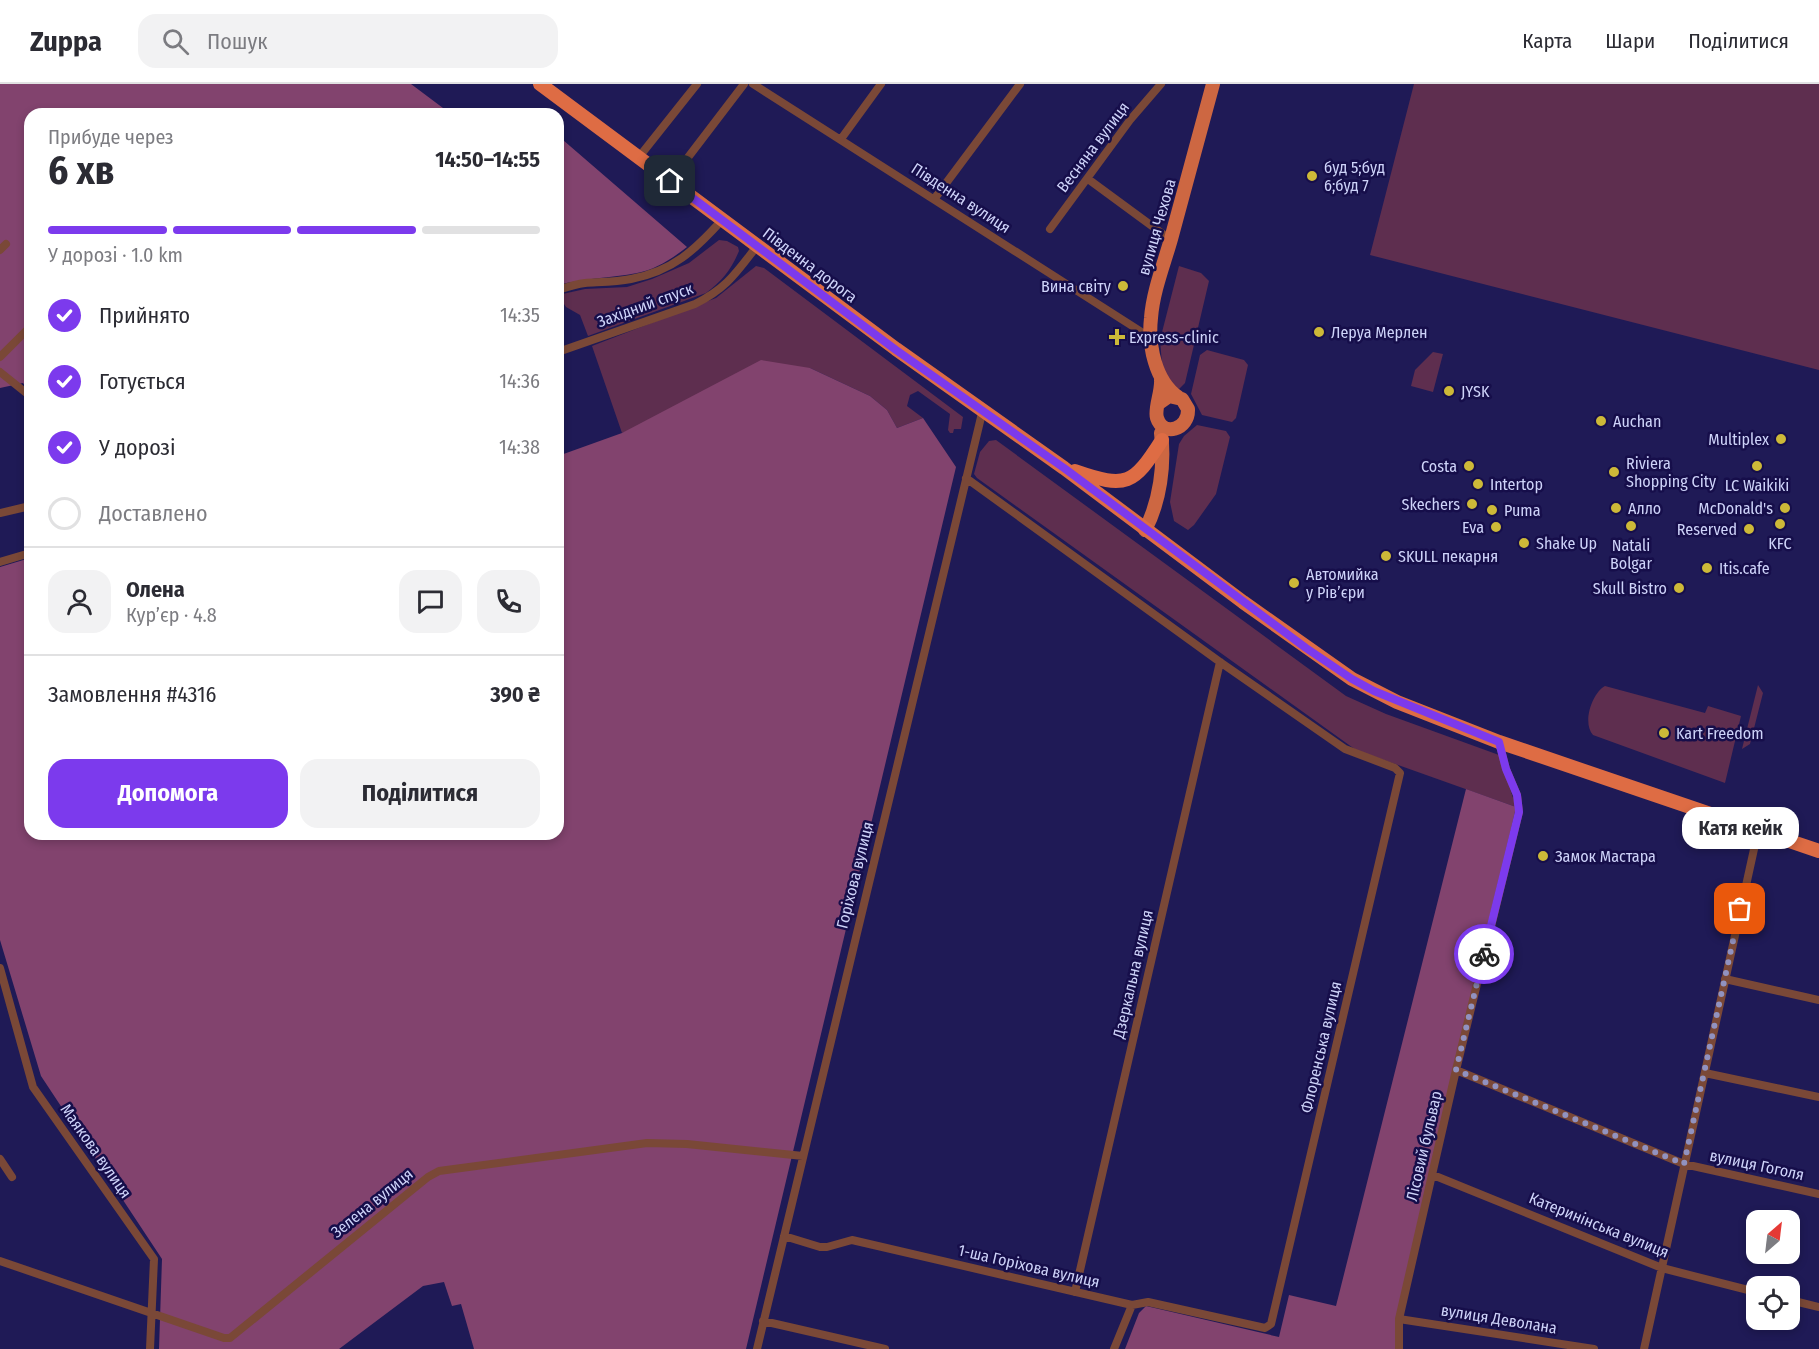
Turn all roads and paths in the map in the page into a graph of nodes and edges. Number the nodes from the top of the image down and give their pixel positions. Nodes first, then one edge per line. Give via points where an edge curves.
1 (540, 84) edge
2 (697, 84) edge
3 (744, 84) edge
4 (753, 84) edge
5 (881, 84) edge
6 (1020, 84) edge
7 (1161, 84) edge
8 (1213, 84) edge
9 (841, 139) junction
10 (639, 157) junction
11 (1088, 179) junction
12 (670, 181) junction
13 (935, 198) junction
14 (722, 220) junction
15 (1050, 229) dead end
16 (1171, 240) junction
17 (757, 246) junction
18 (564, 289) edge
19 (24, 333) edge
20 (1151, 338) junction
21 (564, 350) edge
22 (0, 357) edge
23 (0, 372) edge
24 (1161, 380) junction
25 (24, 391) edge
26 (1178, 397) junction
27 (1159, 403) junction
28 (983, 409) junction
29 (1157, 419) junction
30 (1180, 427) junction
31 (1161, 440) junction
32 (1162, 462) junction
33 (1064, 468) junction
34 (966, 478) junction
35 (24, 507) edge
36 (0, 513) edge
37 (1145, 530) junction
38 (24, 556) edge
39 (0, 562) edge
40 (1220, 662) junction
41 (1499, 742) junction
42 (1758, 831) junction
43 (1819, 851) edge
44 (0, 968) edge
45 (1725, 979) junction
46 (1819, 1000) edge
47 (1456, 1070) junction
48 (1705, 1073) junction
49 (1819, 1097) edge
50 (803, 1156) junction
51 (0, 1159) edge
52 (1684, 1164) junction
53 (1433, 1175) junction
54 (12, 1177) dead end
55 (1819, 1194) edge
56 (784, 1236) junction
57 (0, 1261) edge
58 (1662, 1268) junction
59 (1746, 1289) edge
60 (1075, 1292) junction
61 (1800, 1302) edge
62 (1132, 1305) junction
63 (1819, 1307) edge
64 (152, 1312) junction
65 (1399, 1319) junction
66 (763, 1321) junction
67 (1269, 1327) joint
68 (150, 1349) edge
69 (757, 1349) edge
70 (885, 1349) edge
71 (1114, 1349) edge
72 (1399, 1349) edge
73 (1594, 1349) edge
74 (1644, 1349) edge

1 - 10 highway, Південна дорога
2 - 10 street
3 - 12 street
4 - 9 street, Південна вулиця
5 - 9 street
6 - 13 street
7 - 11 street, Весняна вулиця
8 - 16 main road, вулиця Чехова
9 - 13 street, Південна вулиця
10 - 12 highway, Південна дорога
11 - 15 street, Весняна вулиця
11 - 16 street
12 - 14 highway, Південна дорога
13 - 20 street, Південна вулиця
14 - 17 highway, Південна дорога
14 - 18 street via 694,250 658,272
16 - 20 main road, вулиця Чехова via 1151,317
17 - 21 street, Західний спуск via 715,294
17 - 28 highway, Південна дорога via 896,350
19 - 22 street
20 - 24 main road, вулиця Чехова
23 - 25 street
24 - 26 main road
24 - 27 main road, вулиця Чехова
26 - 27 main road via 1169,396
26 - 30 main road via 1188,409 1186,421
27 - 29 main road
28 - 33 highway, Південна дорога
28 - 34 street, Горіхова вулиця
29 - 30 main road via 1165,427
29 - 31 main road
30 - 32 main road
31 - 32 main road
31 - 33 highway via 1145,466 1127,479 1107,481
32 - 37 main road via 1156,503
33 - 37 highway, Південна дорога
34 - 40 street
34 - 50 street, Горіхова вулиця
35 - 36 street
37 - 41 highway, Південна дорога via 1352,679 1397,702
38 - 39 street
40 - 60 street, Дзеркальна вулиця
40 - 67 street, Флоренська вулиця via 1345,749 1400,773
41 - 42 highway, Південна дорога
41 - 47 street, Лісовий бульвар via 1519,812
42 - 43 highway, Південна дорога
42 - 45 street
44 - 64 street, Маякова вулиця via 33,1087 154,1259
45 - 46 street
45 - 48 street
47 - 52 street, вулиця Гоголя
47 - 53 street, Лісовий бульвар
48 - 49 street
48 - 52 street
50 - 56 street, Горіхова вулиця
50 - 64 street, Зелена вулиця via 646,1143 439,1171 230,1338
51 - 54 street
52 - 55 street, вулиця Гоголя
52 - 58 street
53 - 58 street, Катеринінська вулиця
53 - 65 street, Лісовий бульвар
56 - 60 street, 1-ша Горіхова вулиця via 827,1247 852,1240
56 - 66 street, Горіхова вулиця
57 - 64 street, Зелена вулиця
58 - 59 street, Катеринінська вулиця
58 - 74 street
60 - 62 street, 1-ша Горіхова вулиця
61 - 63 street
62 - 67 street, 1-ша Горіхова вулиця via 1148,1302
62 - 71 street
64 - 68 street, Маякова вулиця
65 - 72 street, Лісовий бульвар
65 - 73 street, вулиця Деволана
66 - 69 street, Горіхова вулиця
66 - 70 street

